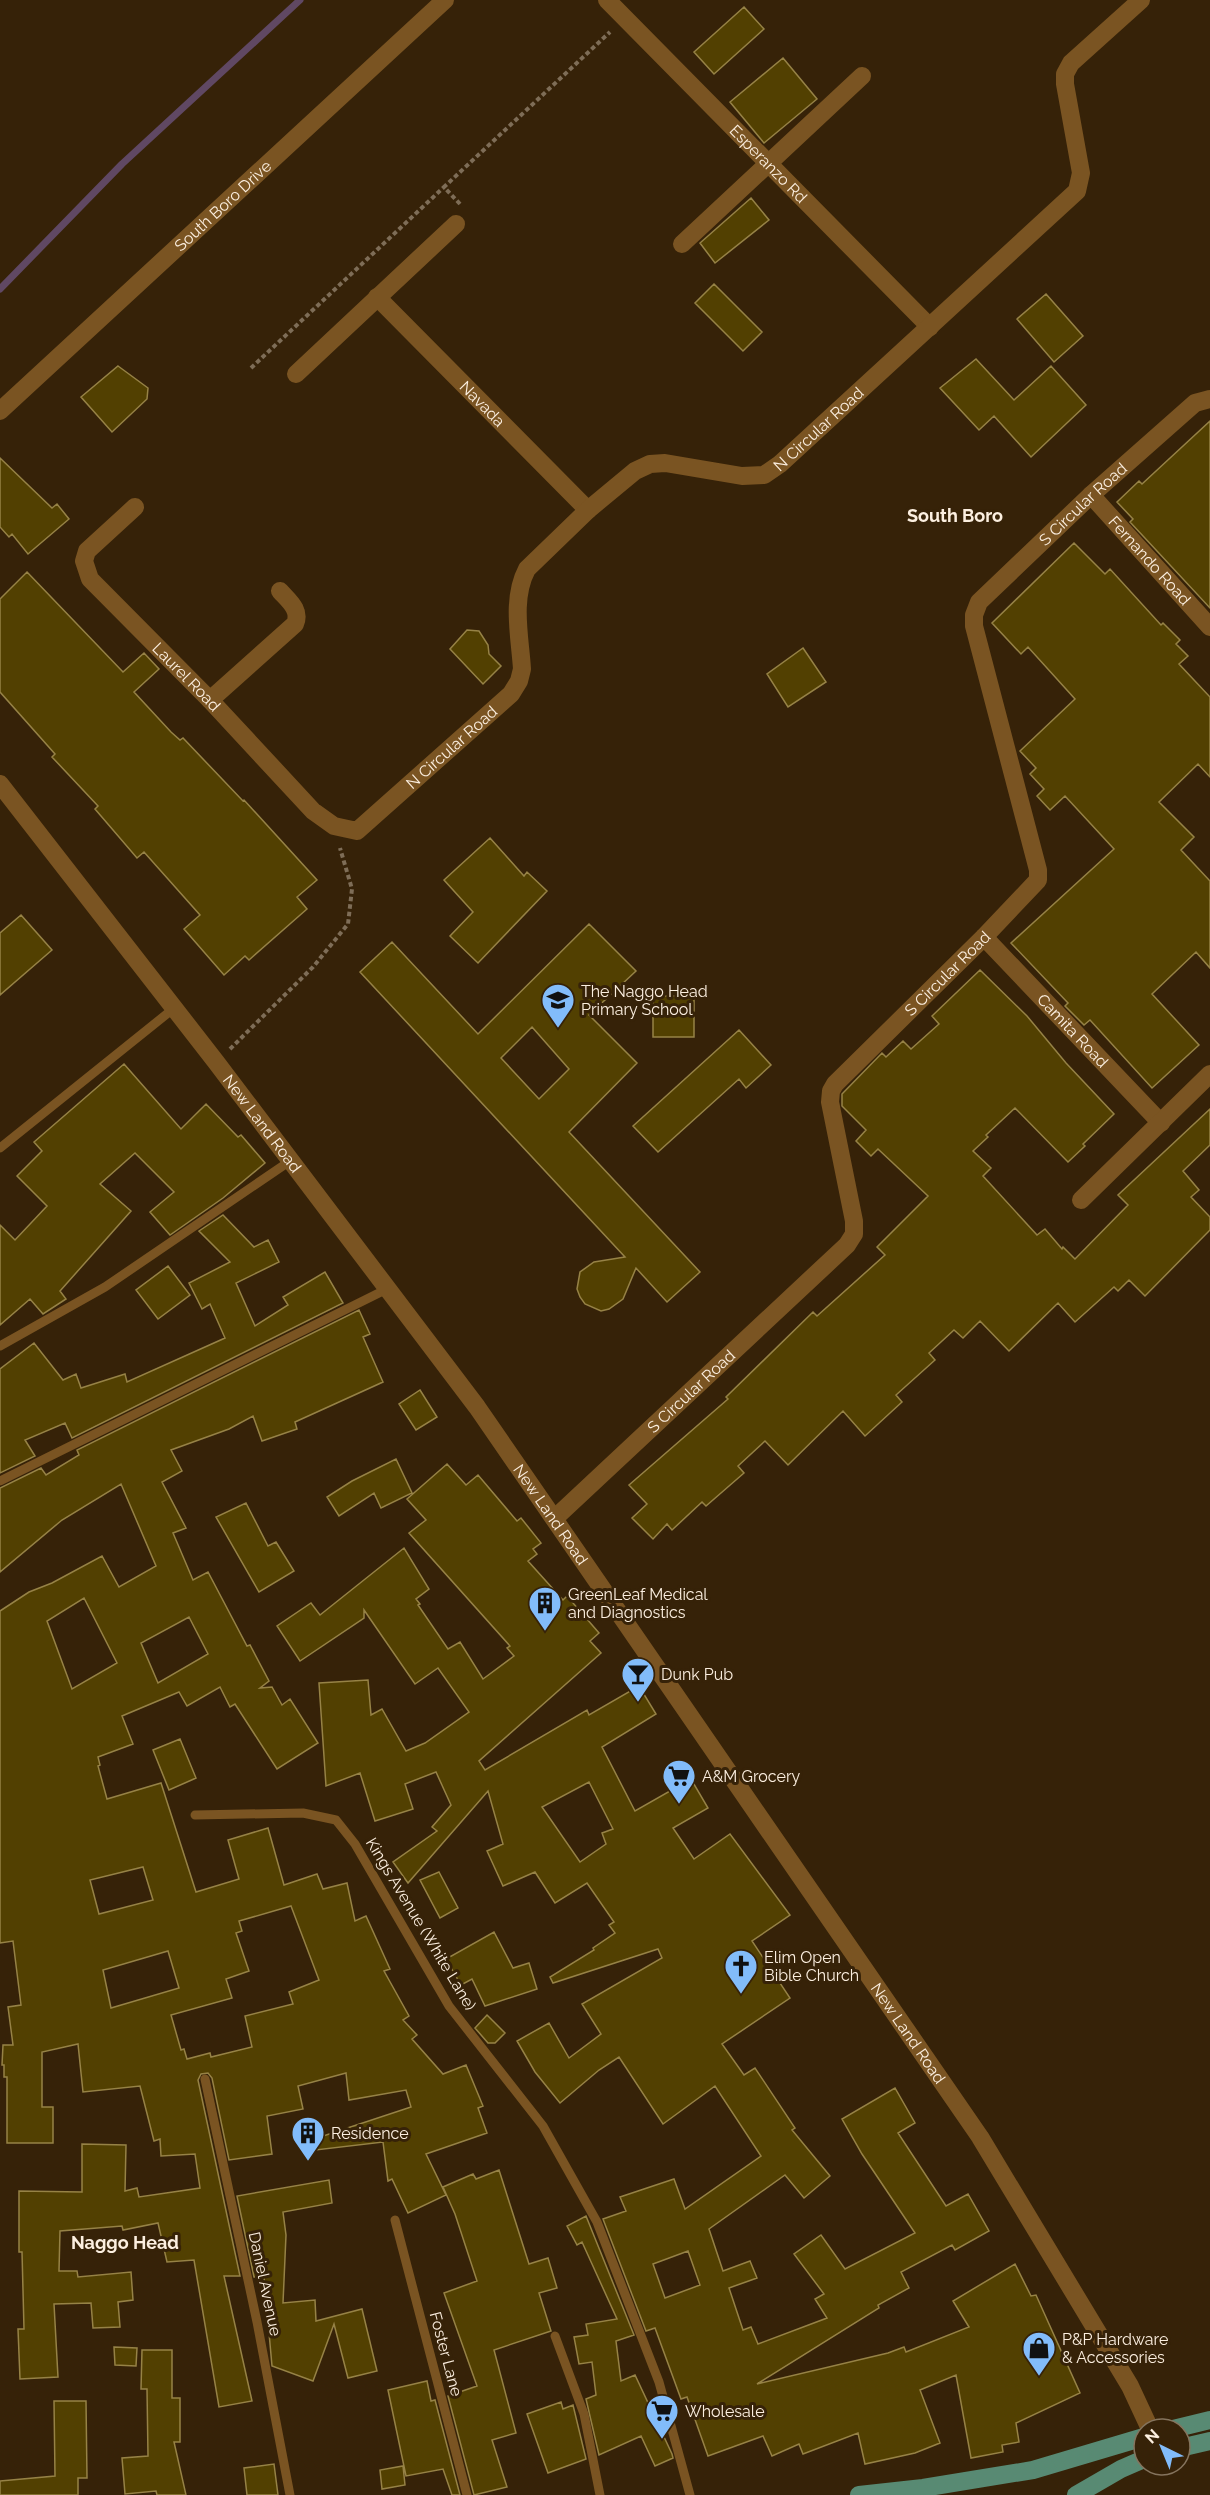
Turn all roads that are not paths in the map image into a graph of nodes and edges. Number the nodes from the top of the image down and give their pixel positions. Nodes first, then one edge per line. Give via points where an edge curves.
1 (445, 0) edge
2 (607, 0) edge
3 (1135, 2) edge
4 (862, 76) dead end
5 (769, 164) junction
6 (456, 224) road end
7 (682, 244) dead end
8 (377, 297) junction
9 (930, 327) junction
10 (296, 374) dead end
11 (1210, 399) edge
12 (0, 411) edge
13 (1091, 495) junction
14 (135, 507) dead end
15 (588, 510) junction
16 (280, 591) dead end
17 (1210, 627) edge
18 (210, 700) junction
19 (0, 784) edge
20 (357, 831) joint
21 (984, 937) junction
22 (173, 1008) junction
23 (1210, 1074) edge
24 (1161, 1123) junction
25 (0, 1148) edge
26 (290, 1161) junction
27 (1081, 1200) dead end
28 (387, 1289) junction
29 (0, 1346) edge
30 (0, 1481) edge
31 (555, 1518) junction
32 (195, 1815) dead end
33 (206, 2079) dead end
34 (395, 2220) dead end
35 (555, 2336) dead end
36 (1144, 2417) edge
37 (1210, 2420) edge
38 (1192, 2424) edge
39 (1132, 2441) edge
40 (1210, 2441) edge
41 (1192, 2445) edge
42 (1132, 2464) edge
43 (929, 2491) edge
44 (290, 2495) edge
45 (467, 2495) edge
46 (600, 2495) edge
47 (690, 2495) edge
48 (860, 2495) edge
49 (1076, 2495) edge

1 - 12 street, South Boro Drive
2 - 5 street, Esperanzo Rd
3 - 9 street, N Circular Road via 1071,63 1065,74 1081,173 1077,191
4 - 5 street
5 - 7 street
5 - 9 street, Esperanzo Rd
6 - 8 street
8 - 10 street
8 - 15 street, Navada
9 - 15 street, N Circular Road via 764,475 742,476 650,464 634,471
11 - 13 street, S Circular Road via 1195,403
13 - 17 street, Fernando Road
13 - 21 street, S Circular Road via 979,603 974,615 1038,870 1038,880 1032,888
14 - 18 street, Laurel Road via 87,551 86,570 90,579
15 - 20 street, N Circular Road via 527,569 521,581 517,596 522,669 512,694
16 - 18 street via 297,612 295,624
18 - 20 street, Laurel Road via 313,811 334,826
19 - 22 street, New Land Road
21 - 24 street, Camita Road
21 - 31 street, S Circular Road via 831,1091 854,1221 854,1234 847,1245
22 - 25 lane
22 - 26 street, New Land Road
23 - 24 street
24 - 27 street
26 - 28 street, New Land Road
26 - 29 lane via 105,1287
28 - 30 lane
28 - 31 street, New Land Road
31 - 36 street, New Land Road via 980,2137 1130,2386
32 - 47 lane, Kings Avenue (White Lane) via 303,1813 336,1820 356,1844 449,2006 543,2126 597,2222 659,2382
33 - 44 lane, Daniel Avenue
34 - 45 lane, Foster Lane
35 - 46 lane via 584,2414
37 - 38 main road
39 - 43 main road via 1033,2470
40 - 41 main road
42 - 49 main road
43 - 48 main road

